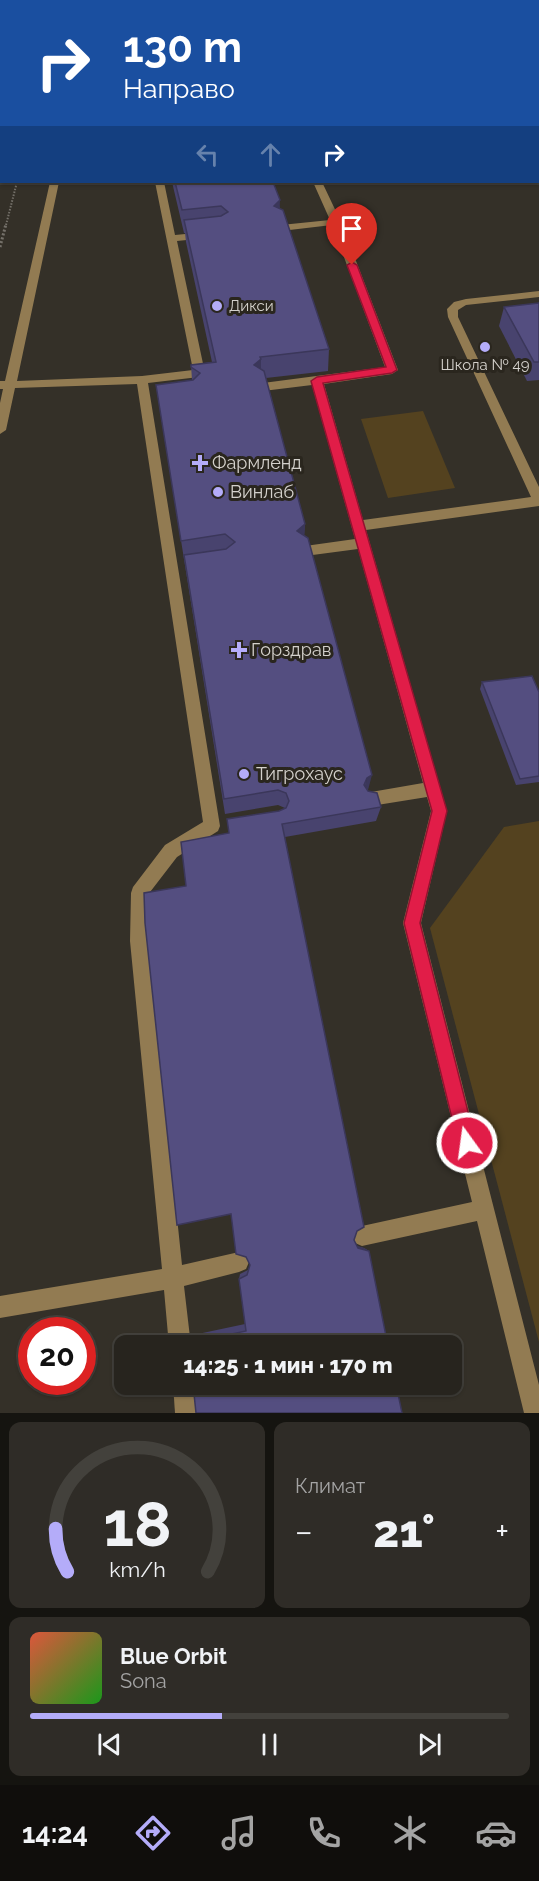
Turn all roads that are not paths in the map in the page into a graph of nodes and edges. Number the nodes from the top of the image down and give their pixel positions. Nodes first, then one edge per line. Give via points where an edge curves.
1 (54, 183) edge
2 (159, 183) edge
3 (318, 183) edge
4 (336, 222) junction
5 (281, 228) edge
6 (222, 234) edge
7 (171, 239) junction
8 (539, 294) edge
9 (142, 380) junction
10 (317, 381) junction
11 (5, 385) edge
12 (262, 387) edge
13 (0, 430) edge
14 (539, 501) edge
15 (358, 526) junction
16 (363, 543) junction
17 (305, 551) edge
18 (433, 789) junction
19 (371, 799) edge
20 (484, 1209) junction
21 (362, 1236) edge
22 (239, 1262) edge
23 (173, 1278) junction
24 (0, 1307) edge
25 (179, 1335) edge
26 (185, 1395) edge
27 (186, 1413) edge
28 (535, 1413) edge

1 - 11 street
2 - 7 street
3 - 4 street
4 - 5 street
4 - 10 street via 392,370
6 - 7 street
7 - 9 street via 199,373
8 - 14 street via 466,302 452,309
9 - 11 street
9 - 23 street via 151,401 217,825 171,851 139,893 139,941
10 - 12 street
10 - 15 street
11 - 13 street
14 - 15 street
15 - 16 street
16 - 17 street
16 - 18 street
18 - 19 street
18 - 20 street via 439,811 412,923
20 - 21 street
20 - 28 street
22 - 23 street
23 - 24 street
23 - 25 street
26 - 27 street

